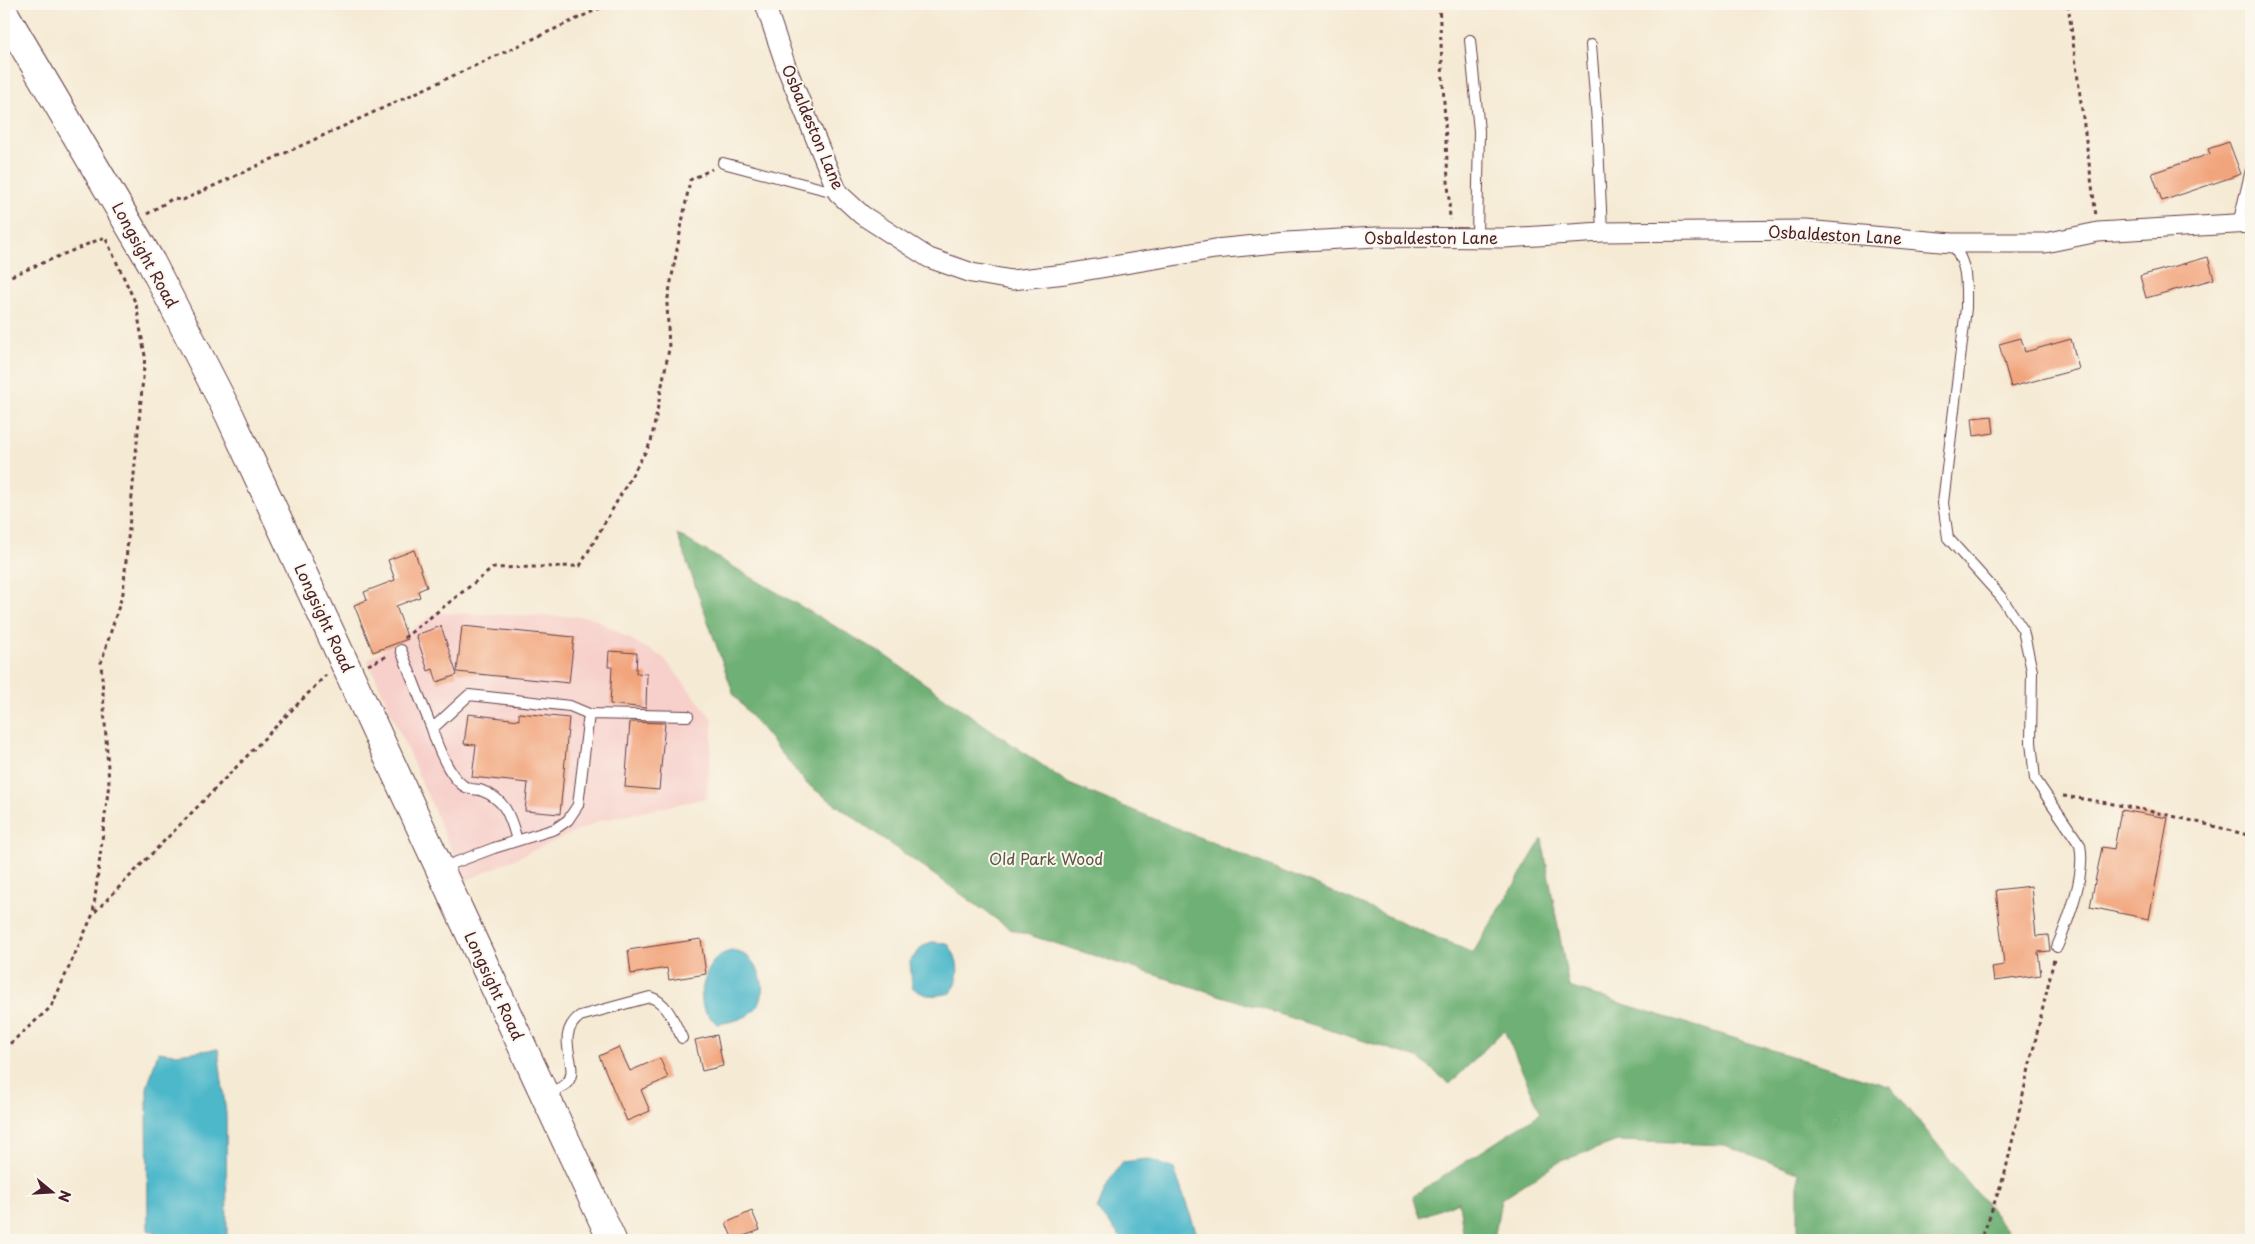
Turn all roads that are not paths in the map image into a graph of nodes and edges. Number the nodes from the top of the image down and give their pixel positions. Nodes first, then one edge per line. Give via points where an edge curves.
1 (765, 4) edge
2 (4, 13) edge
3 (1470, 40) dead end
4 (1591, 46) dead end
5 (723, 163) road end
6 (2251, 170) edge
7 (838, 193) junction
8 (2245, 224) edge
9 (1602, 232) junction
10 (1477, 237) junction
11 (1952, 243) junction
12 (401, 650) road end
13 (589, 714) junction
14 (688, 716) dead end
15 (432, 729) junction
16 (517, 840) junction
17 (440, 868) junction
18 (2057, 947) road end
19 (682, 1038) dead end
20 (544, 1094) junction
21 (612, 1240) edge

1 - 7 street, Osbaldeston Lane via 787,69
2 - 17 highway, Longsight Road via 150,262 229,414
3 - 10 lane via 1478,131
4 - 9 lane
5 - 7 lane
6 - 8 lane
7 - 10 street, Osbaldeston Lane via 862,215 929,258 972,272 1012,280 1215,249 1287,242 1376,237
8 - 11 street, Osbaldeston Lane via 2098,232 2045,243
9 - 10 street, Osbaldeston Lane
9 - 11 street, Osbaldeston Lane via 1806,230
11 - 18 lane via 1962,258 1966,308 1943,503 1945,525 1948,538 2001,597 2023,630 2032,671 2031,742 2035,779 2080,845 2083,856 2072,914
12 - 15 lane
13 - 14 lane
13 - 15 lane via 570,706 469,695
13 - 16 lane via 578,805 568,820 555,829
15 - 16 lane via 438,749 461,782 467,788 488,794 504,804
16 - 17 lane
17 - 20 highway, Longsight Road
19 - 20 lane via 666,1008 659,1000 650,997 580,1016 569,1032 567,1049 571,1077 567,1084
20 - 21 highway, Longsight Road

